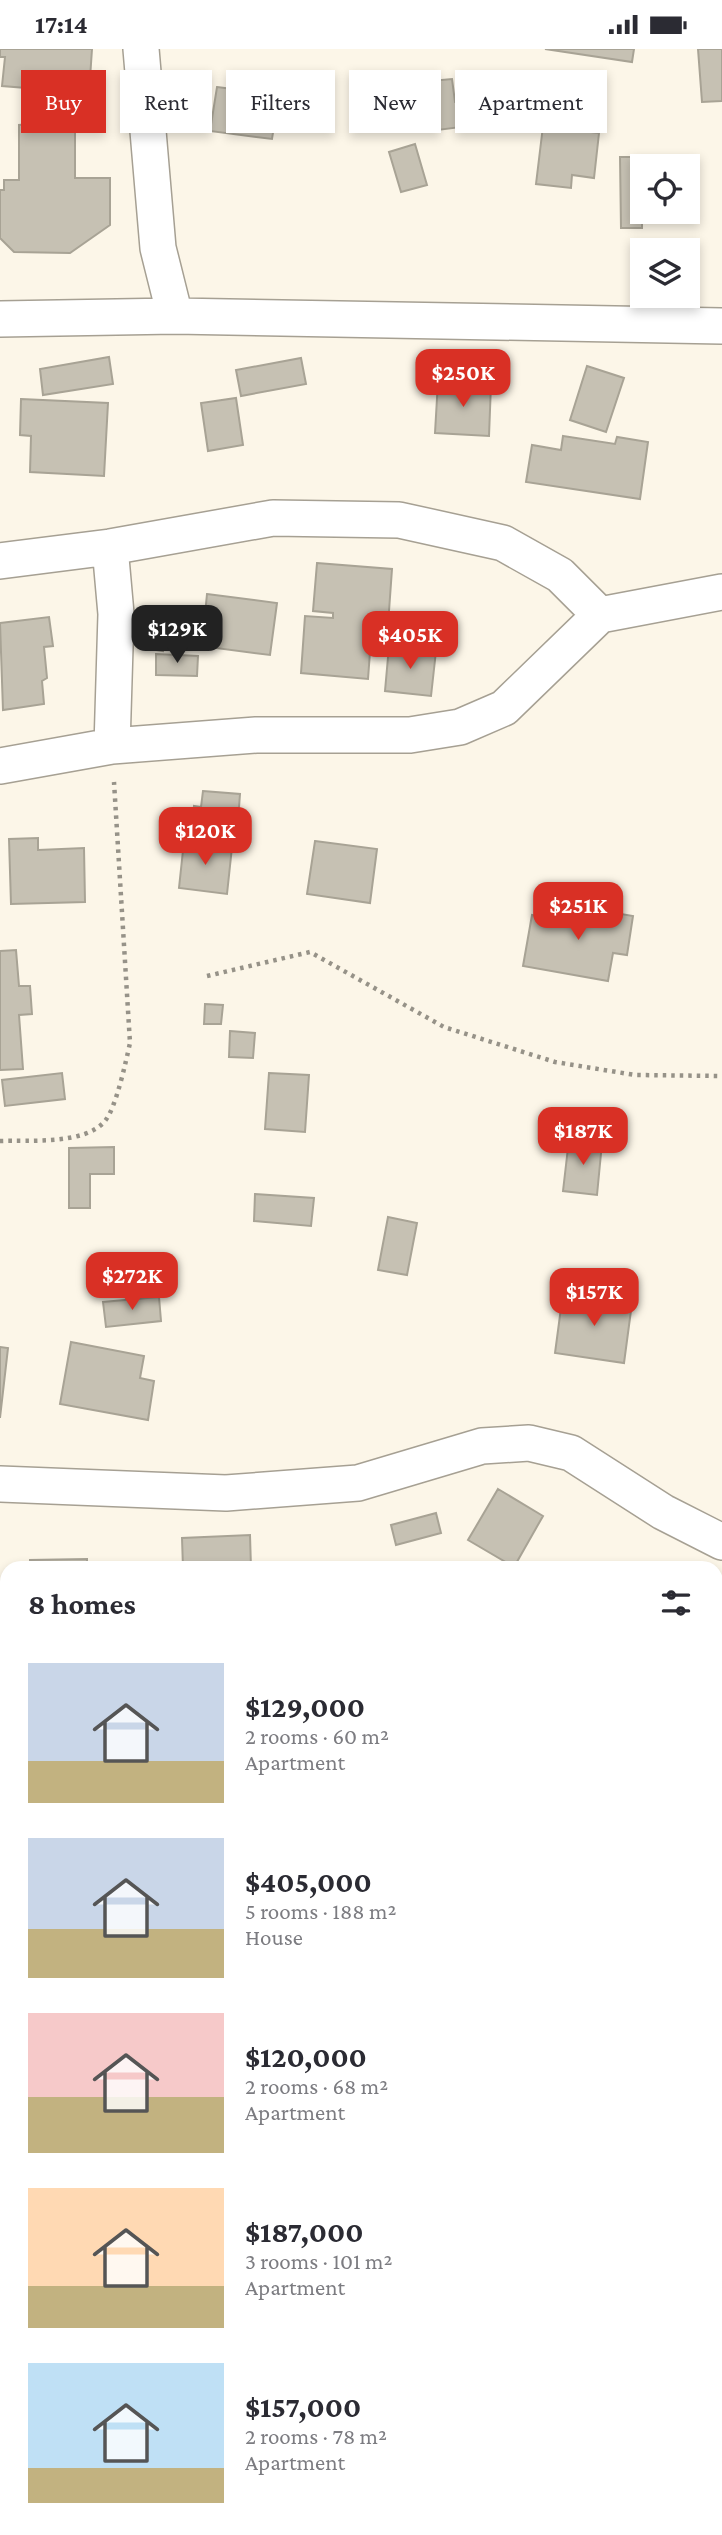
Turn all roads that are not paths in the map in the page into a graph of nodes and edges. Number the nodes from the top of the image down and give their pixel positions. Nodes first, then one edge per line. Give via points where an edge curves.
1 (141, 49) edge
2 (175, 316) junction
3 (0, 319) edge
4 (722, 326) edge
5 (110, 547) junction
6 (0, 561) edge
7 (722, 592) edge
8 (600, 615) junction
9 (112, 746) junction
10 (0, 766) edge
11 (0, 1484) edge
12 (722, 1542) edge

1 - 2 street via 158,248
2 - 3 street
2 - 4 street
5 - 6 street
5 - 8 street via 273,518 399,520 503,543 560,575
5 - 9 street via 116,614
7 - 8 street
8 - 9 street via 504,708 460,727 410,735 256,735
9 - 10 street
11 - 12 street via 226,1493 358,1483 482,1446 529,1443 571,1453 663,1512

